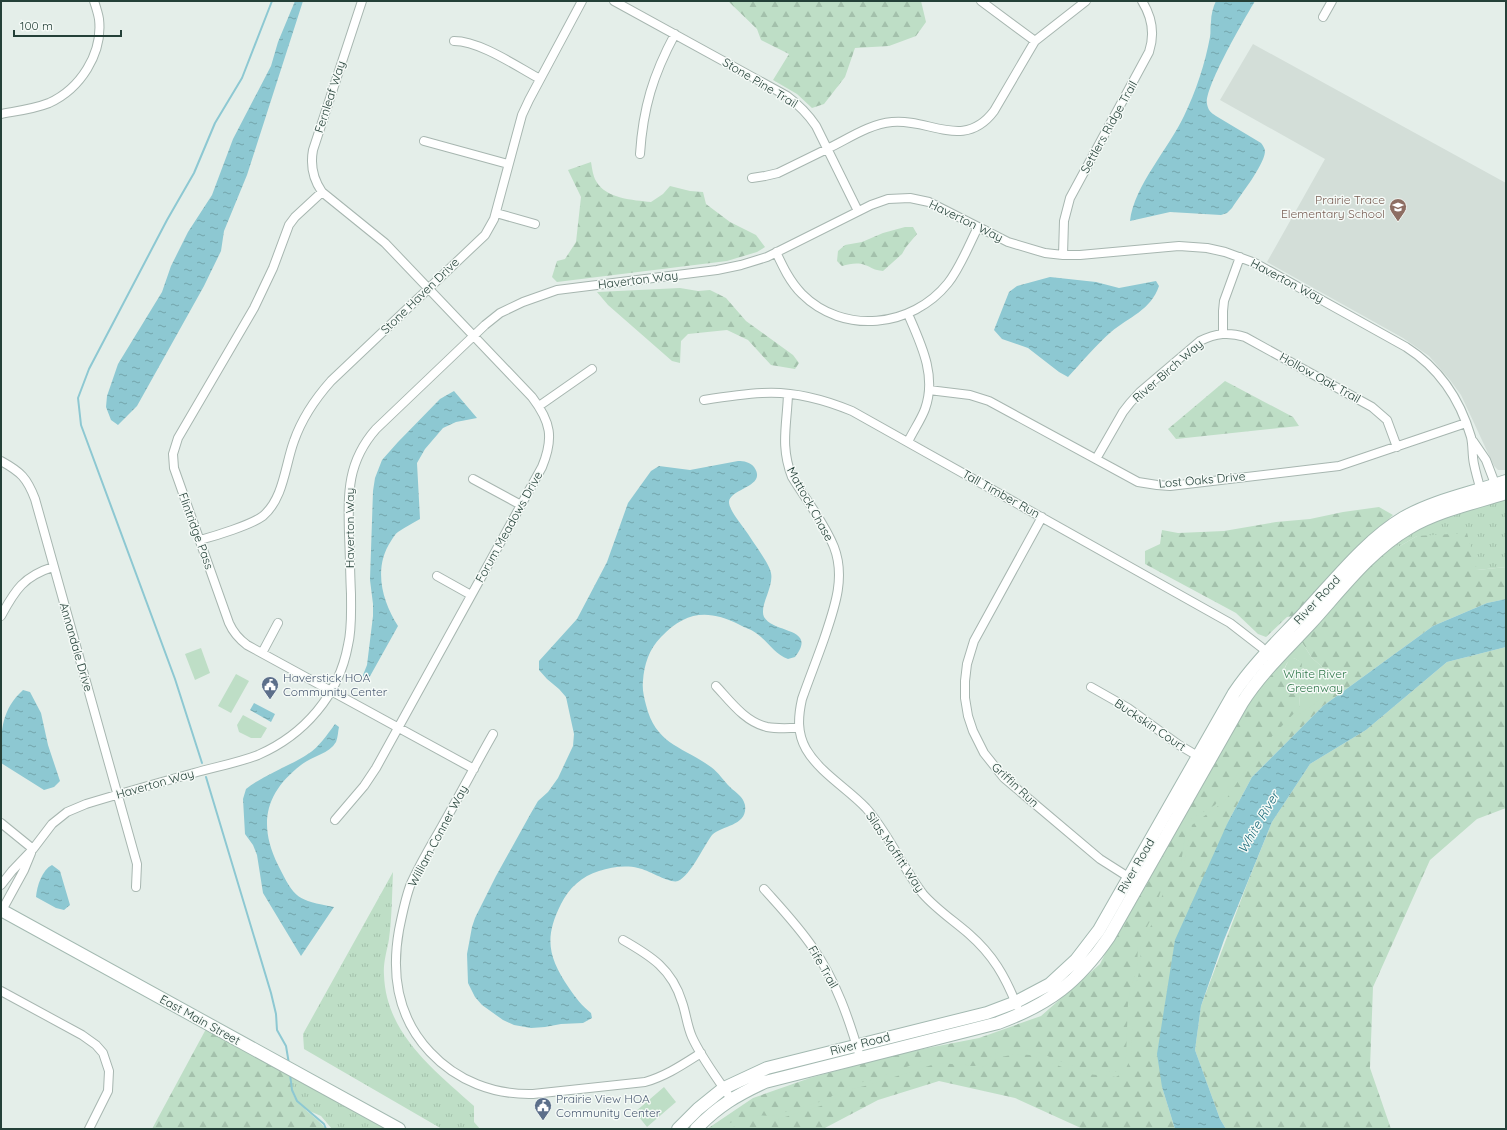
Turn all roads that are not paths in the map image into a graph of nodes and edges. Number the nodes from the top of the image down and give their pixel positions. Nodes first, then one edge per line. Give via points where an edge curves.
1 (94, 1) edge
2 (362, 1) edge
3 (582, 1) edge
4 (614, 1) edge
5 (981, 1) edge
6 (1086, 1) edge
7 (1142, 1) edge
8 (1332, 1) edge
9 (1323, 17) dead end
10 (675, 34) junction
11 (454, 41) dead end
12 (1036, 41) junction
13 (540, 79) junction
14 (1, 114) edge
15 (424, 142) dead end
16 (827, 149) junction
17 (640, 154) dead end
18 (508, 164) junction
19 (752, 178) dead end
20 (322, 192) junction
21 (858, 211) junction
22 (496, 213) junction
23 (535, 224) dead end
24 (978, 227) junction
25 (776, 252) junction
26 (1063, 255) junction
27 (1240, 257) junction
28 (429, 288) junction
29 (908, 314) junction
30 (1223, 334) junction
31 (474, 336) junction
32 (592, 369) dead end
33 (929, 390) junction
34 (788, 394) junction
35 (704, 400) dead end
36 (539, 406) junction
37 (1466, 423) junction
38 (1472, 438) junction
39 (908, 442) junction
40 (1398, 447) junction
41 (1096, 459) junction
42 (1, 461) edge
43 (473, 479) dead end
44 (1502, 488) edge
45 (1482, 494) junction
46 (521, 505) junction
47 (1042, 517) junction
48 (200, 540) junction
49 (53, 567) junction
50 (437, 576) dead end
51 (471, 595) junction
52 (1, 616) edge
53 (278, 623) dead end
54 (262, 653) junction
55 (1271, 656) junction
56 (716, 686) dead end
57 (1091, 687) dead end
58 (331, 691) junction
59 (398, 728) junction
60 (798, 728) junction
61 (493, 734) dead end
62 (1198, 756) junction
63 (1209, 762) junction
64 (474, 769) junction
65 (118, 794) junction
66 (335, 820) dead end
67 (1, 823) edge
68 (33, 849) junction
69 (1129, 878) junction
70 (1140, 884) junction
71 (1, 885) edge
72 (136, 887) dead end
73 (764, 889) dead end
74 (1, 911) edge
75 (623, 940) dead end
76 (1, 991) edge
77 (1018, 1008) junction
78 (856, 1045) junction
79 (701, 1053) junction
80 (860, 1057) junction
81 (724, 1088) junction
82 (731, 1099) junction
83 (89, 1129) edge
84 (399, 1129) edge
85 (678, 1129) edge
86 (696, 1129) edge

1 - 14 street via 99,19 98,41 91,62 81,78 68,91 48,103
2 - 20 street, Fernleaf Way via 312,150 312,170
3 - 13 street, Stone Haven Drive
4 - 10 street, Stone Pine Trail
5 - 12 street
6 - 12 street
7 - 26 street, Settlers Ridge Trail via 1152,24 1149,52 1070,198 1064,221
8 - 9 street
10 - 16 street, Stone Pine Trail via 794,101 811,119
10 - 17 street via 648,96
11 - 13 street via 479,46
12 - 16 street via 994,112 973,128 952,132 907,122 886,122 867,128
13 - 18 street, Stone Haven Drive via 522,115
15 - 18 street
16 - 19 street via 778,172
16 - 21 street, Stone Pine Trail
18 - 22 street, Stone Haven Drive
20 - 28 street, Forum Meadows Drive via 377,236
20 - 48 street, Flintridge Pass via 289,225 265,287 176,442 174,468
21 - 24 street, Haverton Way via 888,199 916,199 934,204
21 - 25 street, Haverton Way
22 - 23 street
22 - 28 street, Stone Haven Drive via 485,235
24 - 26 street, Haverton Way via 1020,247
24 - 29 street via 948,283 926,304
25 - 29 street via 794,285 825,311 841,318 866,321 887,320
25 - 31 street, Haverton Way via 730,268 548,292 500,313
26 - 27 street, Haverton Way via 1179,246 1208,248
27 - 30 street via 1224,301
27 - 37 street, Haverton Way via 1296,285 1417,354 1446,383
28 - 31 street, Forum Meadows Drive
28 - 48 street, Stone Haven Drive via 315,400 296,434 279,493 270,509 252,522
29 - 33 street via 924,351
30 - 40 street, Hollow Oak Trail via 1246,337 1372,407 1387,420
30 - 41 street, River Birch Way via 1210,336 1196,344 1140,392 1123,412
31 - 36 street, Forum Meadows Drive
31 - 58 street, Haverton Way via 376,429 356,459 351,474 348,500 351,611 349,640 341,671
32 - 36 street
33 - 39 street via 925,409
33 - 41 street, Lost Oaks Drive via 970,395 989,401
34 - 35 street, Tall Timber Run via 763,392
34 - 39 street, Tall Timber Run via 837,405
34 - 60 street, Mattock Chase via 784,447 788,467 828,534 839,571 836,601 802,699
36 - 46 street, Forum Meadows Drive via 549,428 549,446 542,467
37 - 38 street, Haverton Way
37 - 40 street, Lost Oaks Drive
38 - 44 street, Haverton Way
38 - 45 street, Haverton Way via 1474,463
39 - 47 street, Tall Timber Run
40 - 41 street, Lost Oaks Drive via 1339,466 1170,486 1138,482
42 - 49 street, Annandale Drive via 22,474 31,488
43 - 46 street
44 - 45 main road, River Road
45 - 55 main road, River Road via 1398,535
46 - 51 street, Forum Meadows Drive
47 - 55 street, Tall Timber Run via 1230,623
47 - 69 street, Griffin Run via 973,645 965,681 968,716 981,747 1001,774 1100,859
48 - 54 street, Flintridge Pass via 233,631 242,642
49 - 52 street via 40,571 22,583
49 - 65 street, Annandale Drive
50 - 51 street
51 - 59 street, Forum Meadows Drive
53 - 54 street
54 - 58 street, Flintridge Pass
55 - 62 main road, River Road via 1242,681
55 - 63 main road, River Road
56 - 60 street via 752,720 766,727
57 - 62 street, Buckskin Court via 1128,708
58 - 59 street, Flintridge Pass
58 - 65 street, Haverton Way via 306,724 268,750 243,760
59 - 64 street, Flintridge Pass
59 - 66 street, Forum Meadows Drive via 369,779
60 - 77 street, Silas Moffitt Way via 804,745 813,758 866,809 917,886 994,960
61 - 64 street, William Conner Way
62 - 63 street, Buckskin Court
62 - 69 main road, River Road
63 - 70 main road, River Road
64 - 79 street, William Conner Way via 414,878 400,924 395,962 398,989 406,1015 423,1044 445,1066 471,1082 496,1091 518,1094 646,1082 670,1073
65 - 68 street, Haverton Way via 67,812 49,828
65 - 72 street, Annandale Drive via 137,864
67 - 68 street
68 - 71 street, Haverton Way
68 - 74 street, Haverton Way
69 - 70 street, Griffin Run
69 - 77 main road, River Road via 1100,930 1076,960
70 - 77 main road, River Road via 1093,959 1065,987 1047,1000
73 - 78 street, Fife Trail via 814,948 846,1011
74 - 84 main road, East Main Street
75 - 79 street via 654,959 672,978 683,1002 692,1036
76 - 83 street via 82,1035 103,1053 109,1071 108,1091
77 - 78 main road, River Road via 1004,1008
77 - 80 main road, River Road via 988,1026
78 - 80 street, Fife Trail
78 - 81 main road, River Road via 767,1068
79 - 81 street
80 - 82 main road, River Road via 766,1082
81 - 82 street
81 - 85 main road, River Road
82 - 86 main road, River Road

